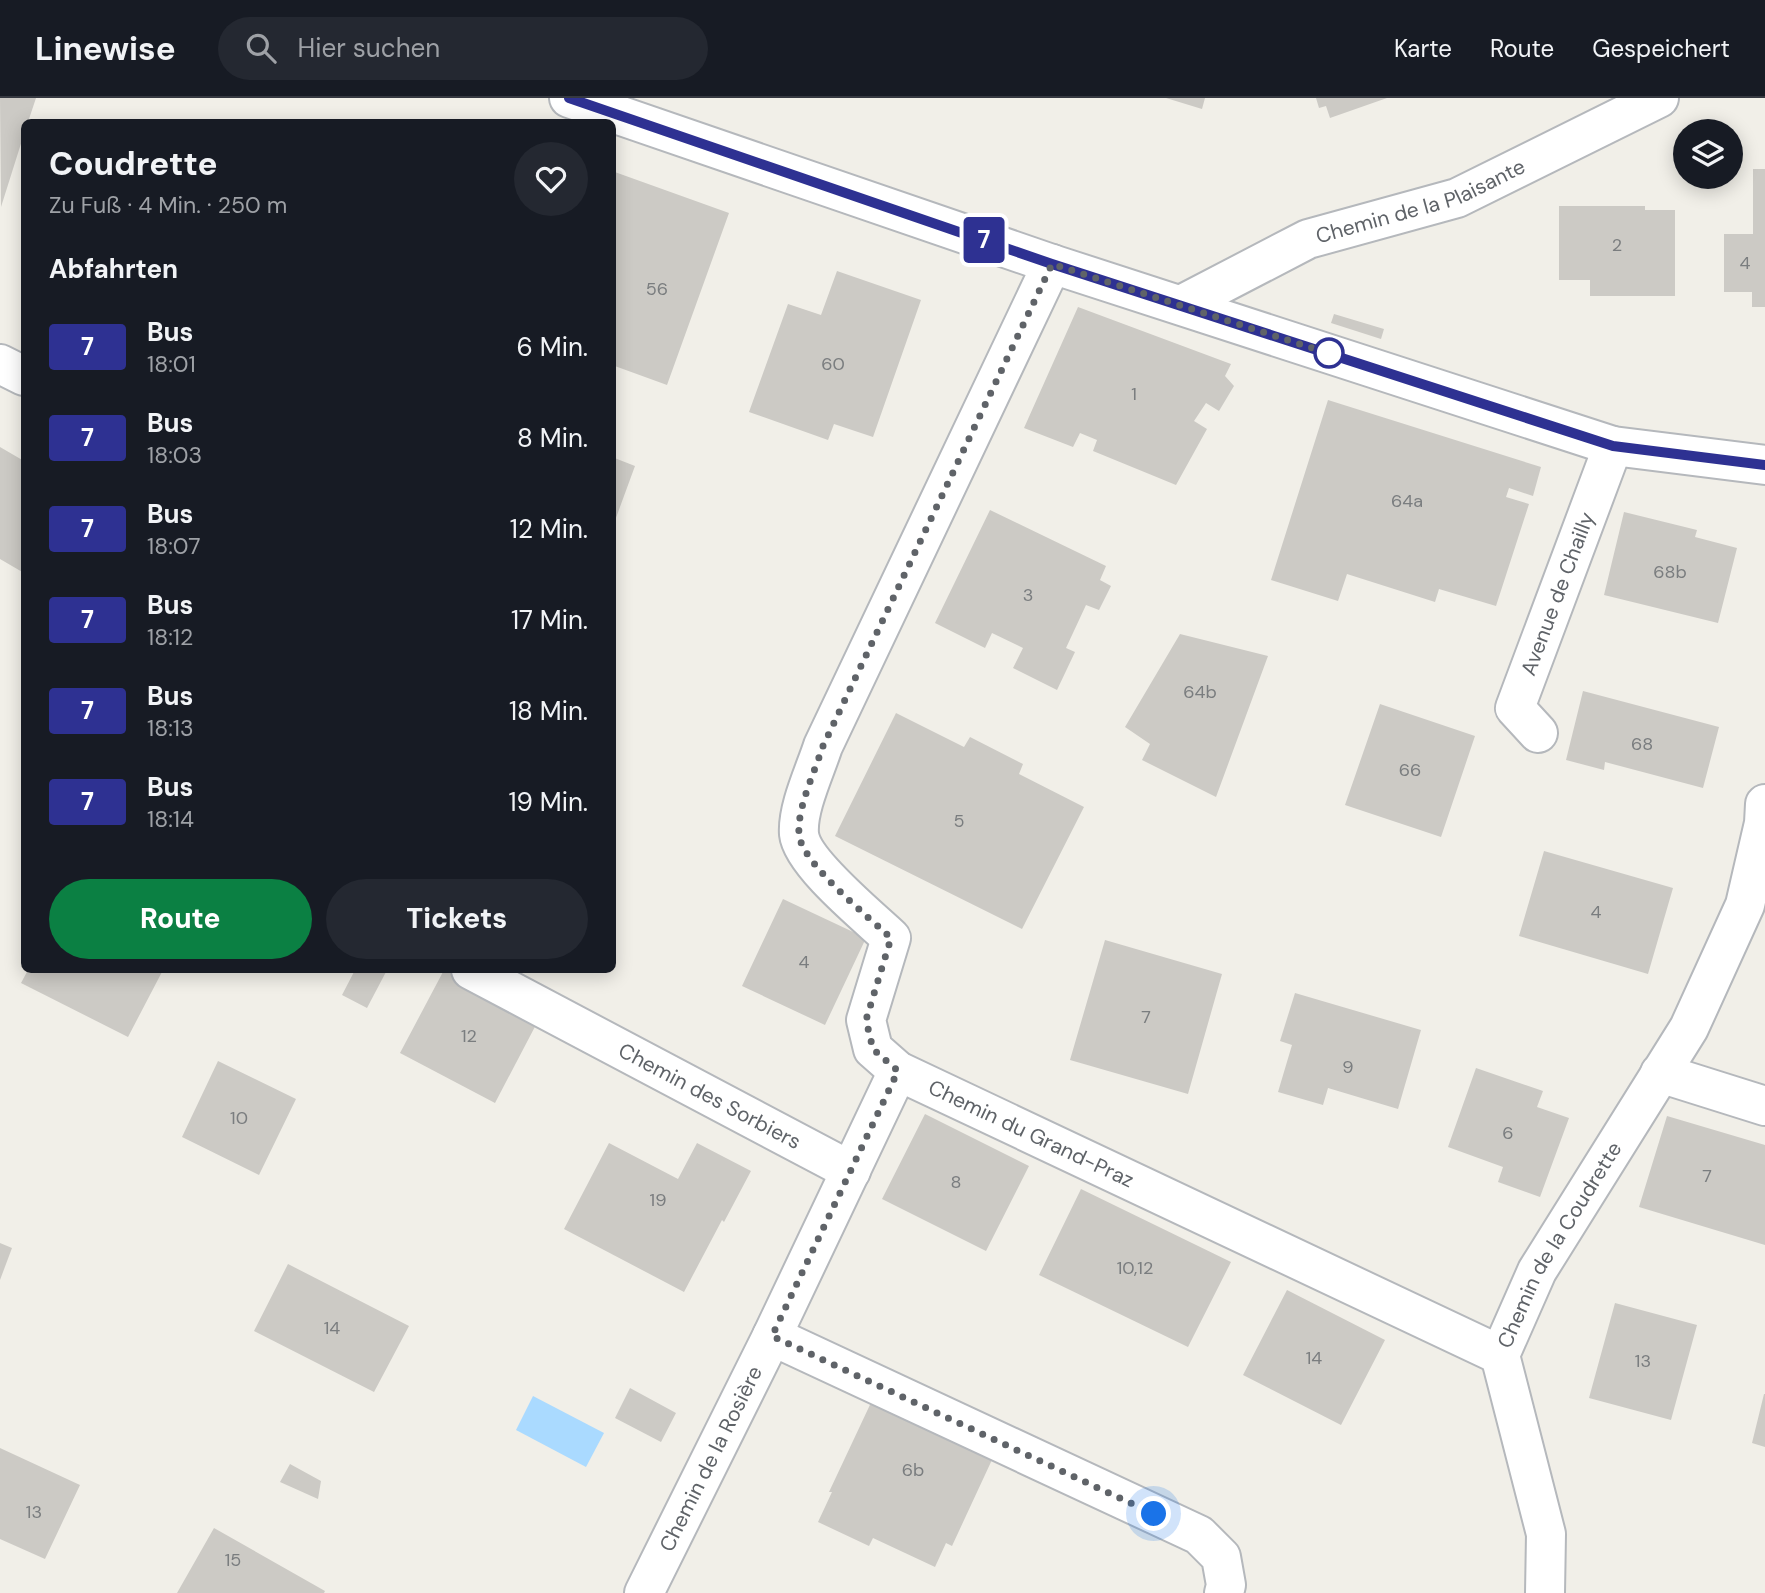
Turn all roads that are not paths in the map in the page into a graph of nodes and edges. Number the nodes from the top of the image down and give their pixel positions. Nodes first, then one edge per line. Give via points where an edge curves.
1 (569, 98) edge
2 (1659, 98) edge
3 (1052, 264) junction
4 (1181, 305) junction
5 (0, 364) edge
6 (21, 374) edge
7 (1613, 446) junction
8 (1765, 465) edge
9 (1538, 733) dead end
10 (1765, 804) edge
11 (477, 973) edge
12 (898, 1071) junction
13 (1660, 1073) junction
14 (1765, 1106) edge
15 (851, 1171) junction
16 (772, 1336) junction
17 (1500, 1355) junction
18 (644, 1593) edge
19 (1224, 1593) edge
20 (1545, 1593) edge

1 - 3 street
2 - 4 street, Chemin de la Plaisante via 1457,198 1308,239
3 - 4 street
3 - 12 street, Chemin du Grand-Praz via 823,746 800,815 799,836 813,864 891,938 866,1020 873,1049
4 - 7 street
5 - 6 street
7 - 8 street
7 - 9 street, Avenue de Chailly via 1516,708
10 - 13 street, Chemin de la Coudrette via 1745,905 1689,1028
11 - 15 street, Chemin des Sorbiers
12 - 15 street
12 - 17 street, Chemin du Grand-Praz
13 - 14 street
13 - 17 street, Chemin de la Coudrette via 1537,1271
15 - 16 street, Chemin de la Rosière
16 - 18 street, Chemin de la Rosière
16 - 19 street via 1199,1535 1222,1557
17 - 20 street, Chemin de la Coudrette via 1546,1534

